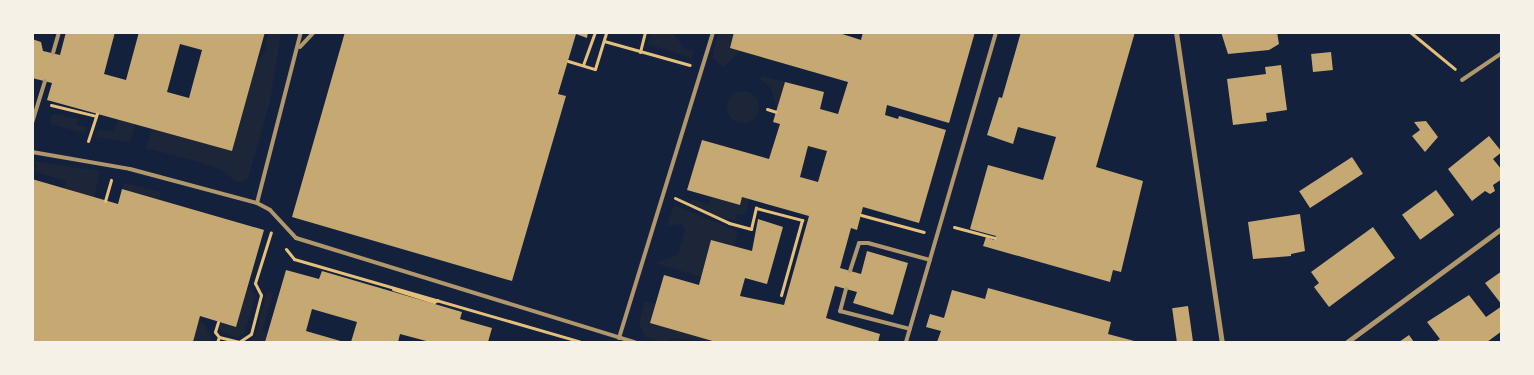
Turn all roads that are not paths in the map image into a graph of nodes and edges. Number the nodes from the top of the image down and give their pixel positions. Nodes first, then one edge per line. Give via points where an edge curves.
1 (59, 32) edge
2 (301, 32) edge
3 (713, 32) edge
4 (996, 32) edge
5 (1176, 32) edge
6 (314, 33) edge
7 (300, 47) junction
8 (53, 53) dead end
9 (1502, 53) edge
10 (1462, 80) road end
11 (46, 81) dead end
12 (32, 122) edge
13 (32, 152) edge
14 (257, 203) junction
15 (1502, 228) edge
16 (930, 260) junction
17 (850, 271) dead end
18 (846, 289) dead end
19 (910, 329) junction
20 (619, 338) junction
21 (635, 342) edge
22 (906, 342) edge
23 (1222, 342) edge
24 (1347, 342) edge

1 - 8 lane
2 - 7 lane
3 - 20 lane
4 - 16 lane
5 - 23 street
6 - 7 lane
7 - 14 lane
9 - 10 lane
11 - 12 lane
13 - 14 lane via 130,169
14 - 20 lane via 270,210 296,238
15 - 24 street
16 - 17 lane via 859,243
16 - 19 lane
18 - 19 lane via 840,311
19 - 22 lane
20 - 21 lane

